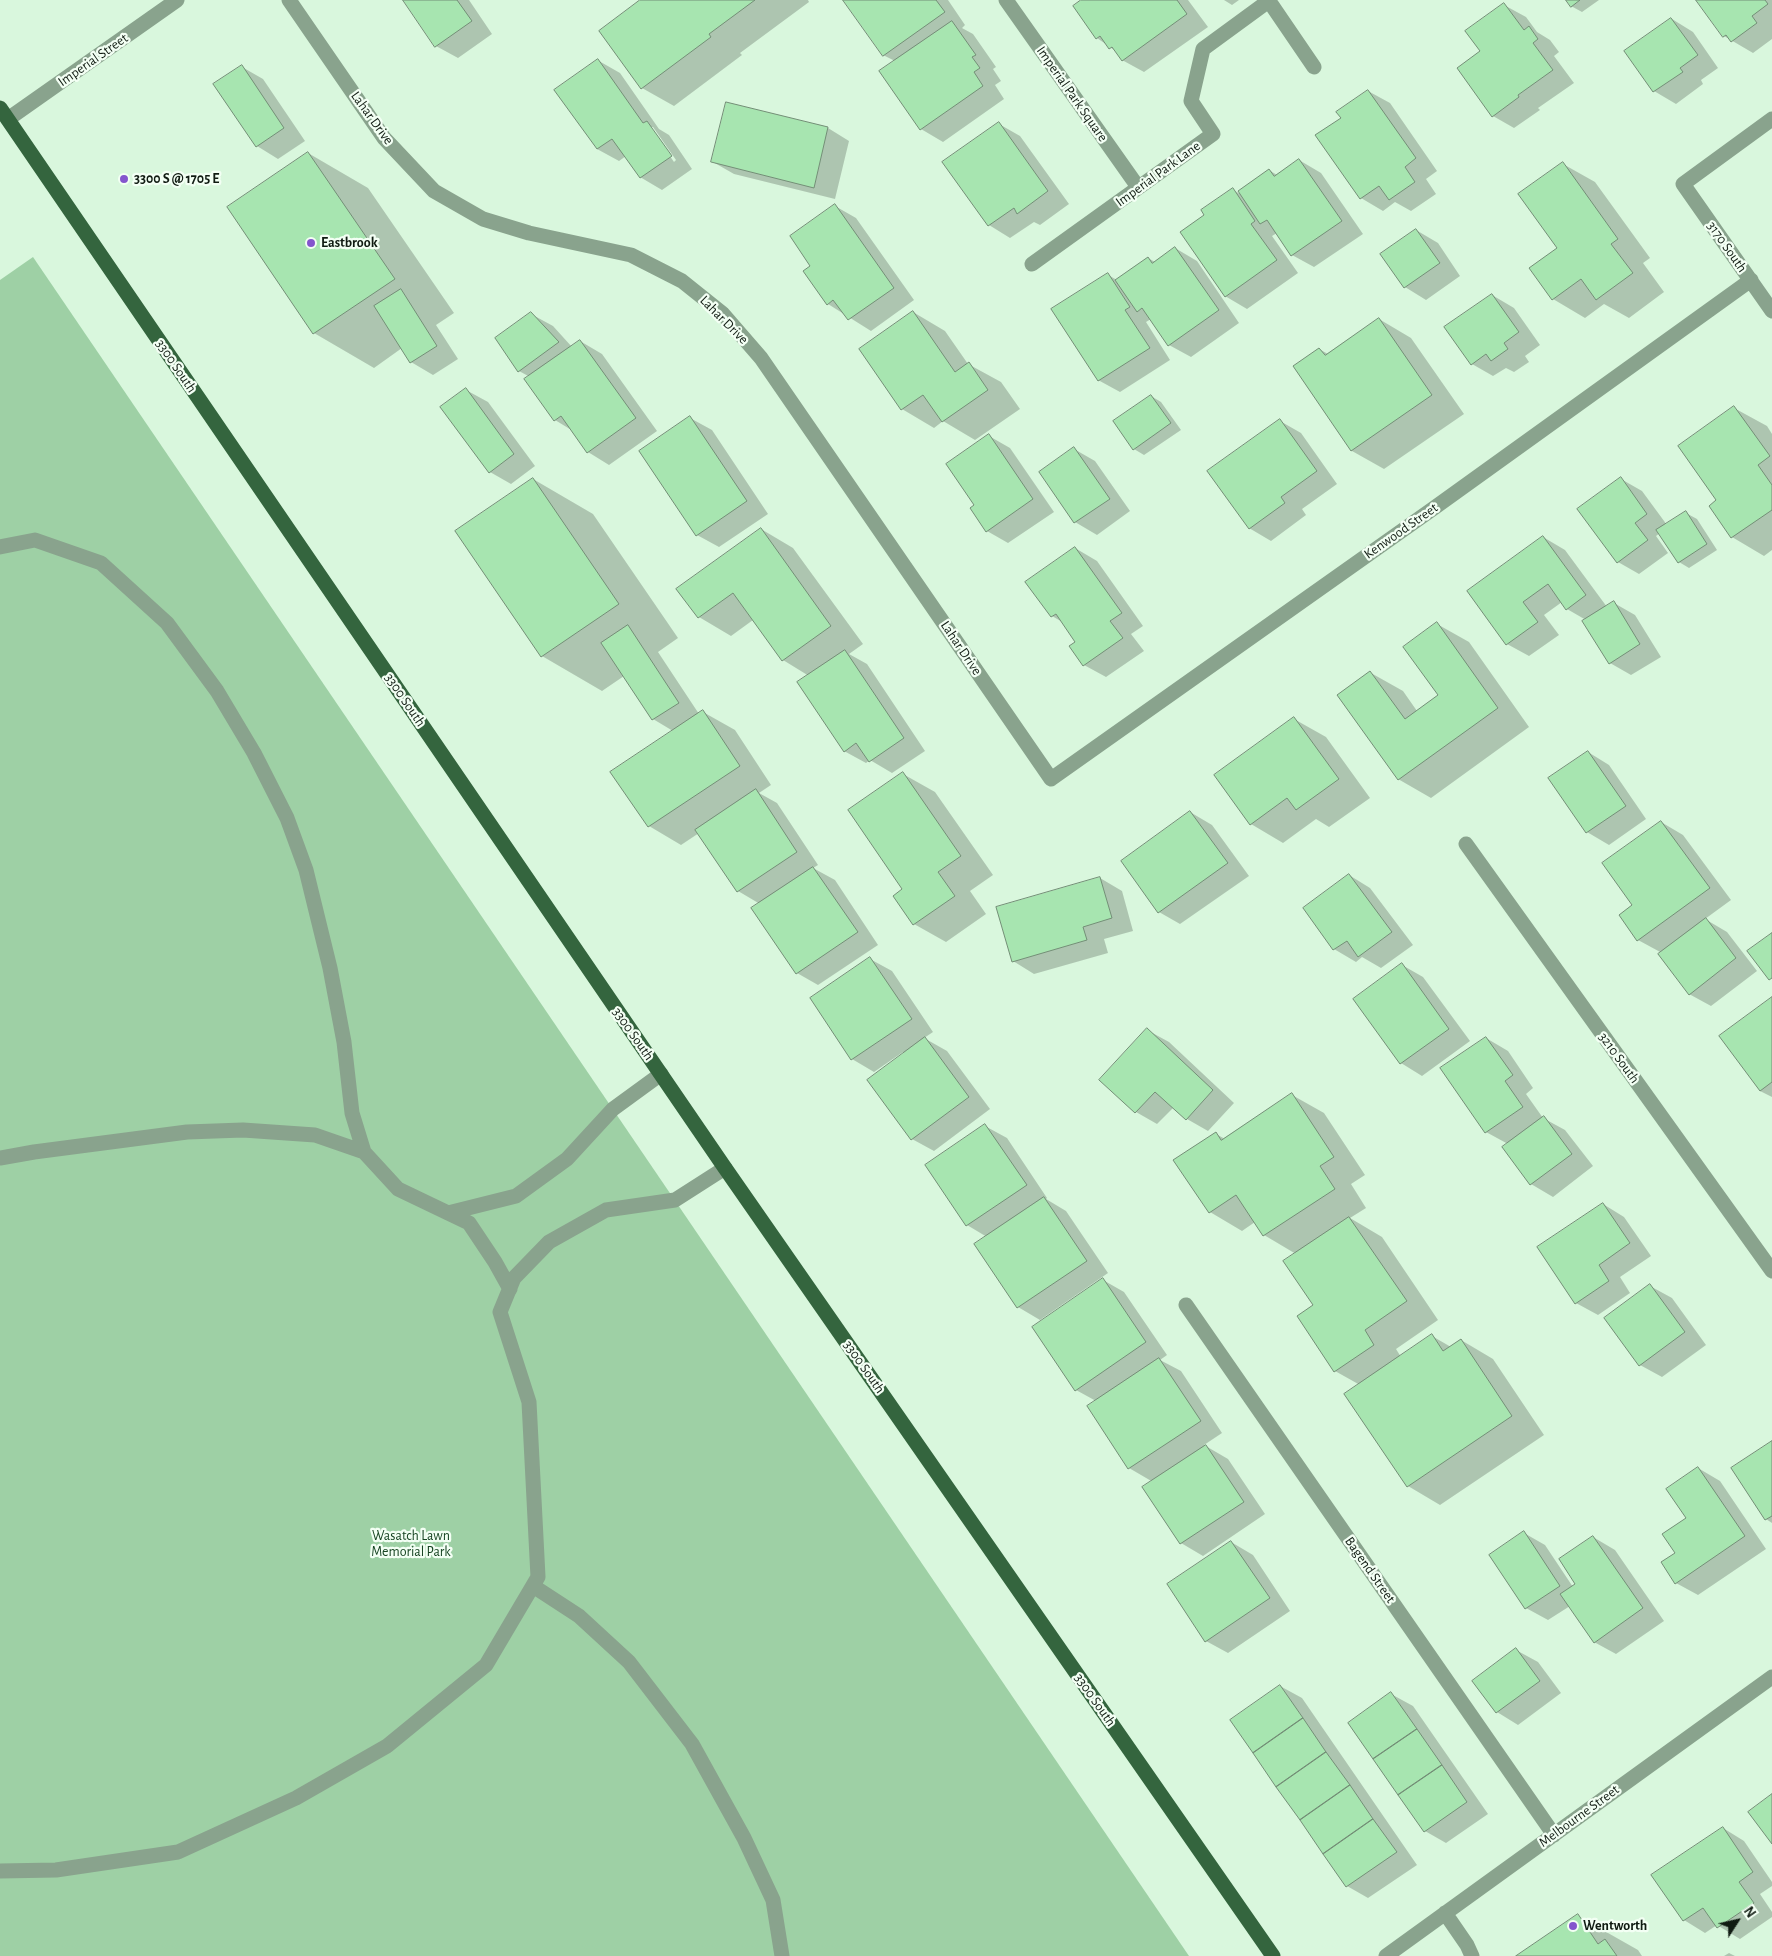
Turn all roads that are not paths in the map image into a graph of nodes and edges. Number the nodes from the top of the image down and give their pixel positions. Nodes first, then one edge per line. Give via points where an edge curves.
1 (177, 0) edge
2 (289, 0) edge
3 (1006, 0) edge
4 (1269, 1) edge
5 (1314, 67) dead end
6 (4, 114) edge
7 (1772, 119) edge
8 (1138, 187) junction
9 (1032, 264) dead end
10 (1750, 280) junction
11 (1772, 311) edge
12 (0, 547) edge
13 (1051, 779) joint
14 (1466, 844) dead end
15 (661, 1074) junction
16 (364, 1152) junction
17 (0, 1158) edge
18 (725, 1168) junction
19 (448, 1213) junction
20 (1772, 1271) edge
21 (510, 1289) junction
22 (1186, 1305) dead end
23 (533, 1586) junction
24 (1772, 1677) edge
25 (1554, 1835) junction
26 (0, 1871) edge
27 (1445, 1913) junction
28 (782, 1956) edge
29 (1273, 1956) edge
30 (1386, 1956) edge
31 (1472, 1956) edge

1 - 6 street, Imperial Street
2 - 13 street, Lahar Drive via 384,138 434,191 483,219 529,233 631,255 682,281 722,313 761,358
3 - 8 street, Imperial Park Square
4 - 5 street
4 - 8 street, Imperial Park Lane via 1204,49 1190,101 1213,134
6 - 15 main road, 3300 South
7 - 10 street, 3170 South via 1683,184
8 - 9 street, Imperial Park Lane
10 - 11 street, 3170 South
10 - 13 street, Kenwood Street
12 - 16 street via 35,540 101,563 167,622 217,691 250,745 287,818 306,870 330,968 352,1112
14 - 20 street, 3210 South
15 - 18 main road, 3300 South
15 - 19 street via 613,1109 567,1159 516,1196
16 - 17 street via 315,1135 243,1130 187,1132
16 - 19 street via 398,1189
18 - 21 street via 675,1200 606,1210 549,1242 514,1278
18 - 29 main road, 3300 South
19 - 21 street via 469,1222
21 - 23 street via 500,1312 529,1402 538,1577
22 - 25 street, Bagend Street
23 - 26 street via 486,1665 387,1746 296,1798 178,1852 56,1870
23 - 28 street via 579,1616 629,1662 692,1744 744,1838 772,1900
24 - 25 street, Melbourne Street
25 - 27 street, Melbourne Street
27 - 30 street, Melbourne Street
27 - 31 street

